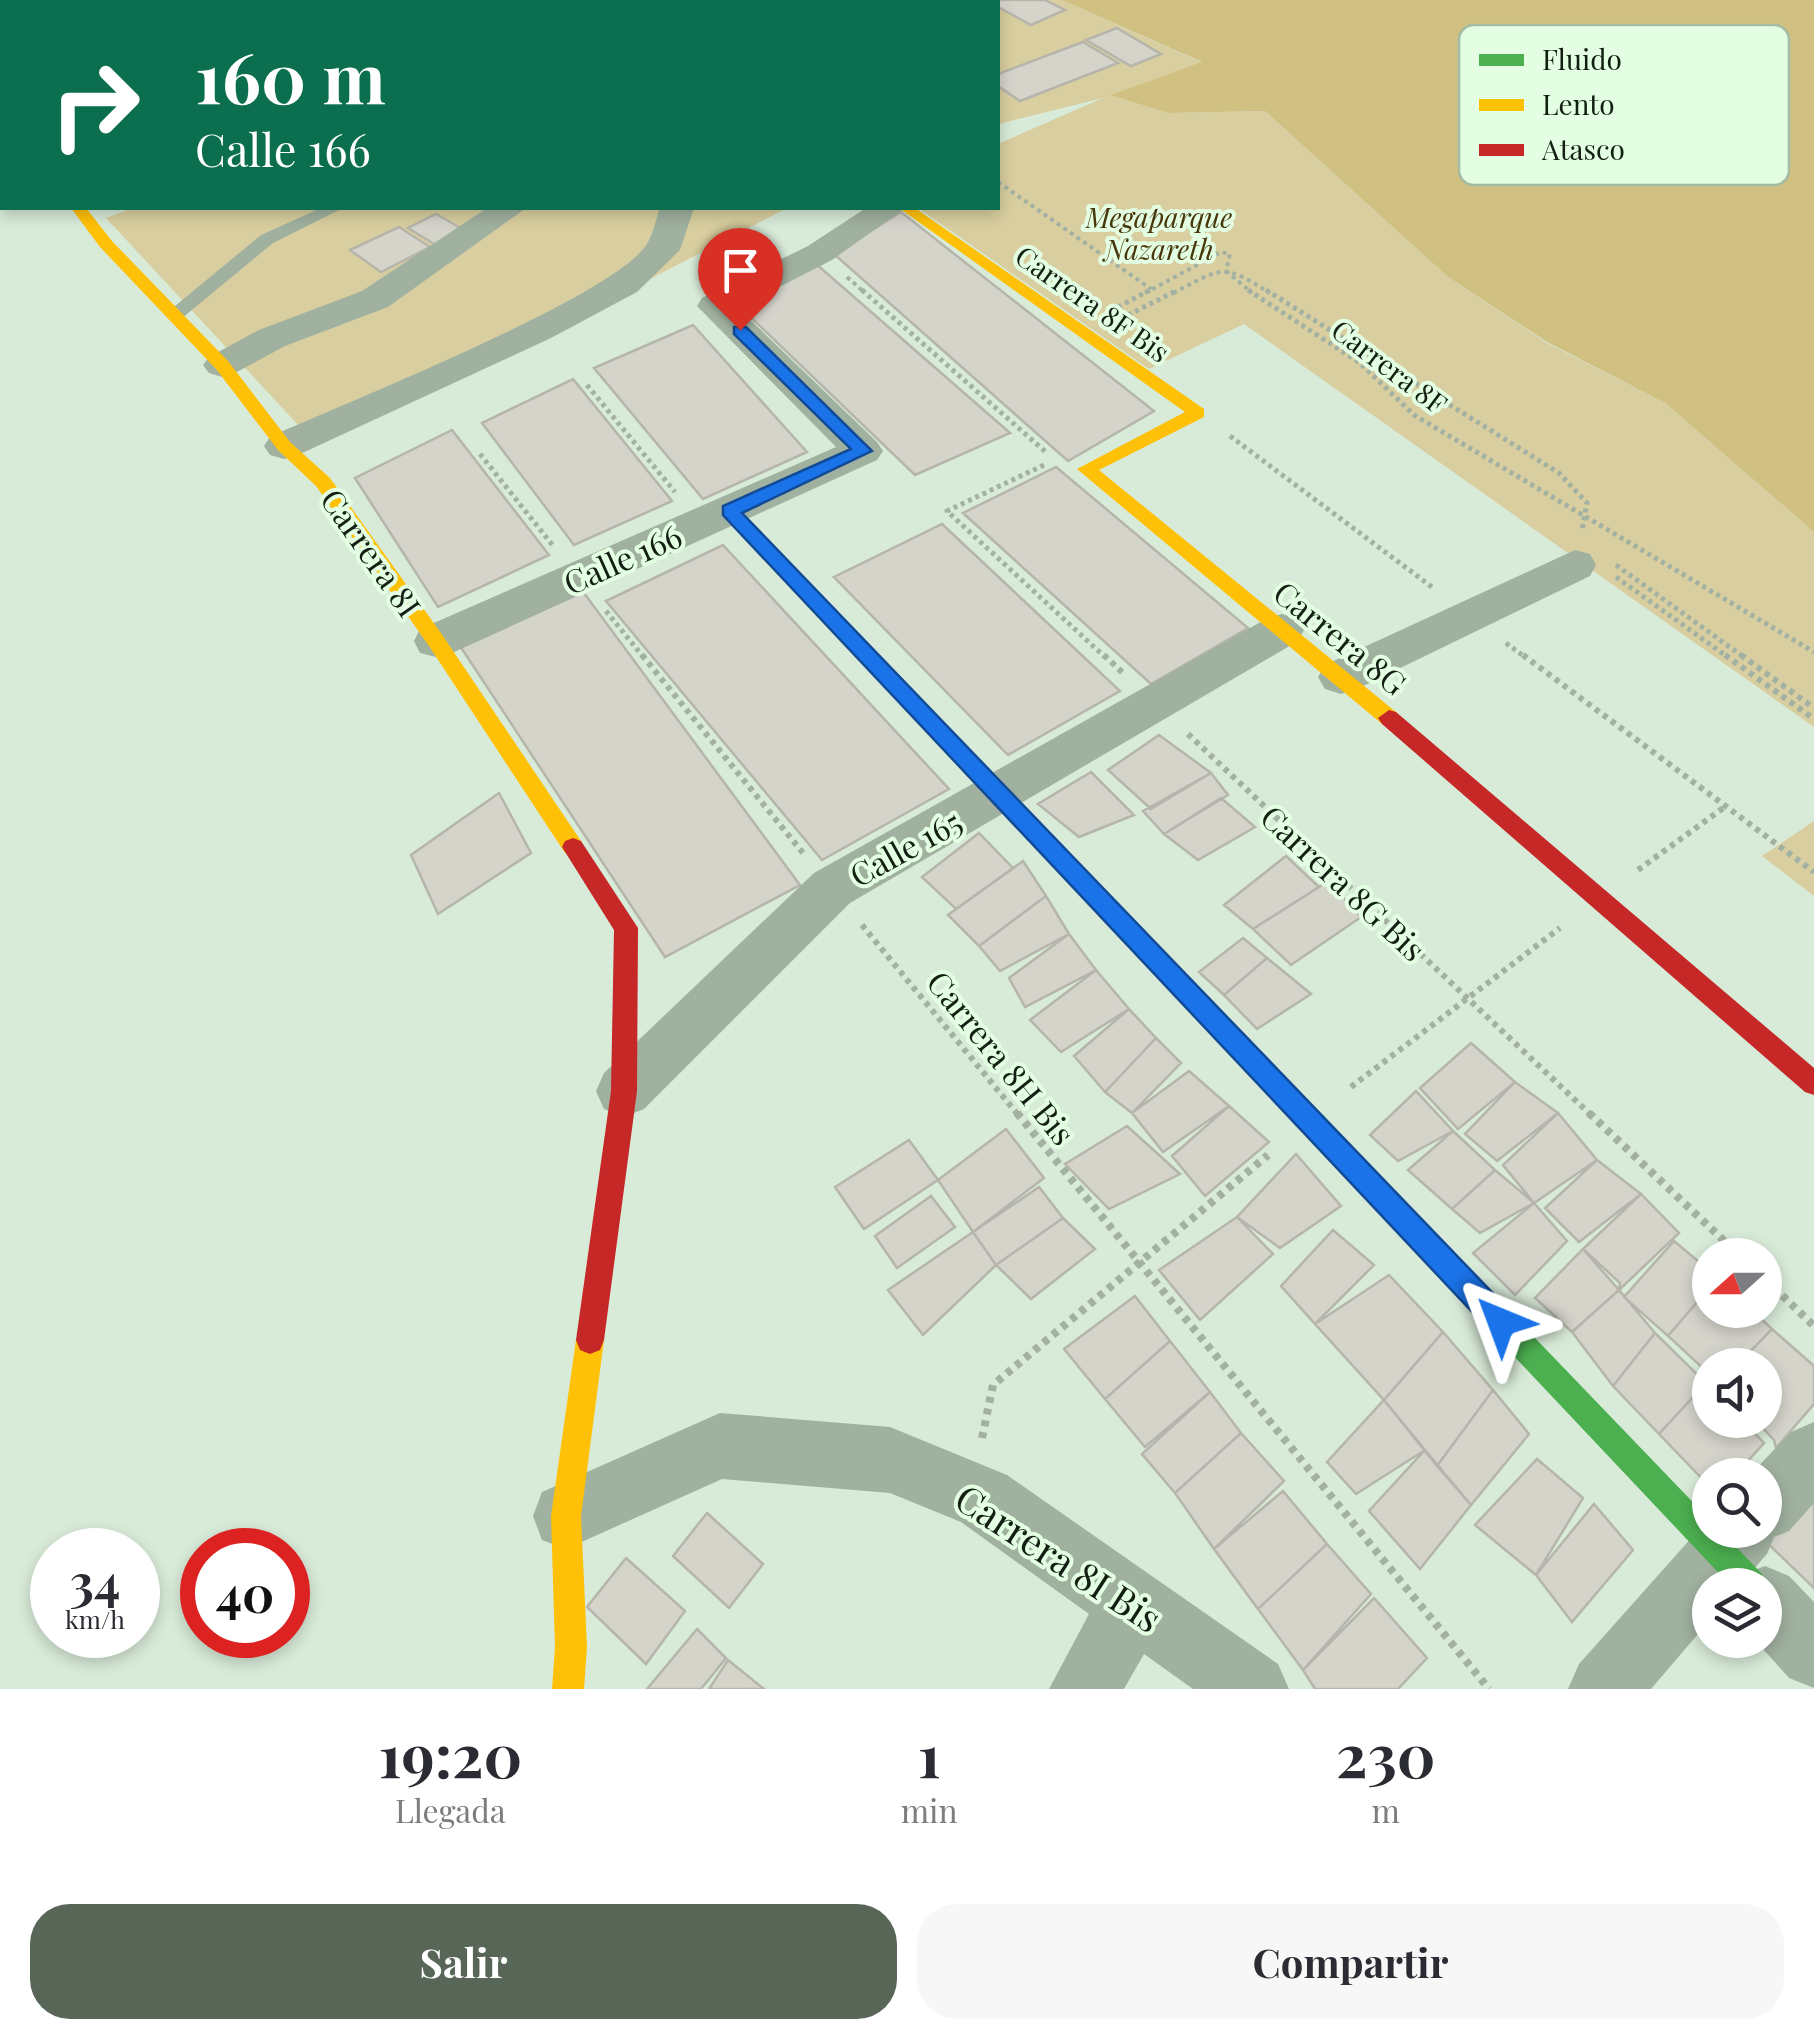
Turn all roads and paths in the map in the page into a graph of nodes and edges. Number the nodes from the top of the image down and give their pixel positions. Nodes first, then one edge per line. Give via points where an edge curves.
1 (1000, 183) edge
2 (80, 210) edge
3 (330, 210) edge
4 (507, 210) edge
5 (676, 210) edge
6 (885, 210) edge
7 (909, 210) edge
8 (820, 253) junction
9 (1226, 271) junction
10 (1151, 289) junction
11 (175, 315) junction
12 (1081, 333) junction
13 (222, 364) junction
14 (587, 385) dead end
15 (284, 446) junction
16 (480, 454) dead end
17 (1086, 469) joint
18 (715, 517) junction
19 (1586, 517) junction
20 (1593, 559) junction
21 (579, 578) junction
22 (1282, 630) junction
23 (436, 642) junction
24 (1814, 652) edge
25 (1340, 676) junction
26 (1156, 703) junction
27 (1814, 708) edge
28 (1814, 719) edge
29 (998, 796) junction
30 (832, 888) junction
31 (1814, 1084) edge
32 (624, 1090) junction
33 (1721, 1238) edge
34 (1782, 1296) edge
35 (1814, 1326) edge
36 (1814, 1455) edge
37 (566, 1516) junction
38 (1749, 1555) edge
39 (1134, 1604) junction
40 (1814, 1652) edge
41 (568, 1689) edge
42 (1085, 1689) edge
43 (1253, 1689) edge
44 (1489, 1689) edge
45 (1604, 1689) edge

1 - 10 path
2 - 11 street, Carrera 8I
3 - 11 lane via 267,239
4 - 13 street via 375,299
5 - 15 street via 662,250 624,284
6 - 8 street
7 - 12 street, Carrera 8F Bis
8 - 18 street, Calle 166 via 715,306 863,451
8 - 26 path, Carrera 8G Bis via 1055,460 947,511
9 - 10 path via 1230,254 1221,252
9 - 12 path
9 - 19 path, Carrera 8F via 1360,363 1414,415
9 - 19 path via 1244,275 1560,473 1587,503
10 - 12 path
11 - 13 street, Carrera 8I
12 - 17 street, Carrera 8F Bis via 1198,413
13 - 15 street, Carrera 8I
14 - 18 path
15 - 23 street, Carrera 8I via 323,482
16 - 21 path, Carrera 8H Bis
17 - 22 street, Carrera 8G
18 - 21 street, Calle 166
18 - 29 street
19 - 20 path
19 - 24 path, Carrera 8F
20 - 25 street
20 - 27 path
20 - 28 path
21 - 23 street, Calle 166
21 - 30 path, Carrera 8H Bis
22 - 25 street, Carrera 8G
22 - 26 street, Calle 165
23 - 32 street, Carrera 8I via 626,928
25 - 31 street, Carrera 8G
26 - 29 street, Calle 165
26 - 33 path, Carrera 8G Bis
29 - 30 street, Calle 165
29 - 38 street
30 - 32 street, Calle 165
30 - 44 path, Carrera 8H Bis
32 - 37 street
34 - 35 path
36 - 38 street
37 - 39 street, Carrera 8I Bis via 720,1446 890,1460 984,1498
37 - 41 street
38 - 40 street
38 - 45 street
39 - 42 street
39 - 43 street, Carrera 8I Bis

